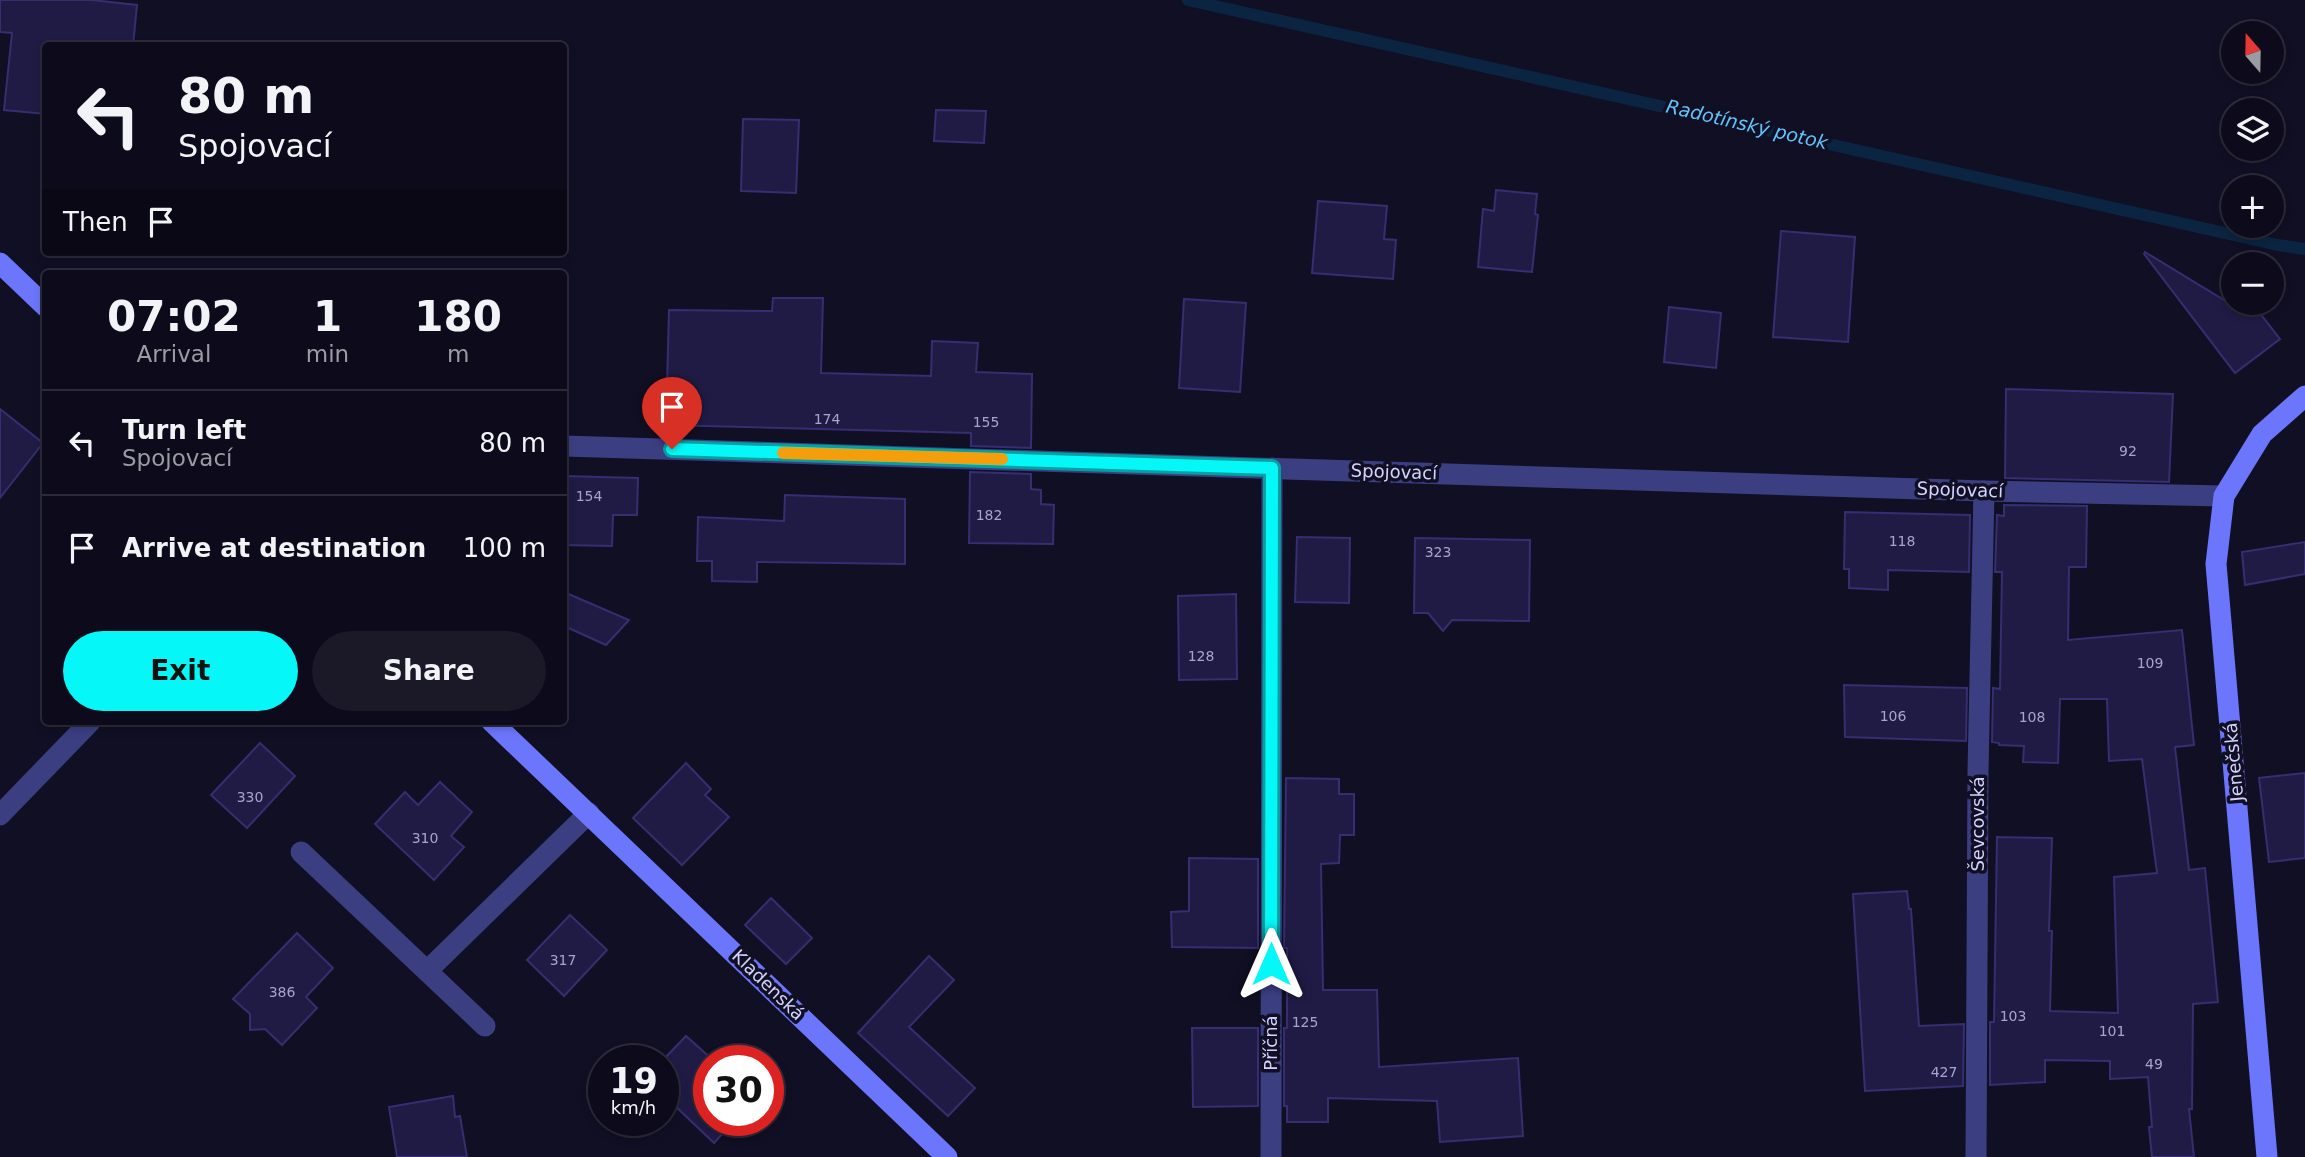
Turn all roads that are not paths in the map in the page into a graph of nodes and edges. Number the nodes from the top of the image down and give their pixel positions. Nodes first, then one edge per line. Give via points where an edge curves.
1 (0, 263) edge
2 (42, 303) edge
3 (2305, 396) edge
4 (567, 446) edge
5 (1272, 468) junction
6 (1984, 491) junction
7 (2224, 496) junction
8 (87, 725) edge
9 (495, 725) edge
10 (589, 813) junction
11 (0, 815) edge
12 (301, 852) dead end
13 (427, 971) junction
14 (485, 1026) dead end
15 (947, 1157) edge
16 (1271, 1157) edge
17 (1976, 1157) edge
18 (2267, 1157) edge

1 - 2 street
3 - 7 street, Jenečská via 2262,434
4 - 5 street, Spojovací
5 - 6 street, Spojovací
5 - 16 street, Příčná
6 - 7 street, Spojovací
6 - 17 street, Ševcovská
7 - 18 street, Jenečská via 2216,564
8 - 11 street
9 - 10 street, Kladenská
10 - 13 street
10 - 15 street, Kladenská
12 - 13 street
13 - 14 street

